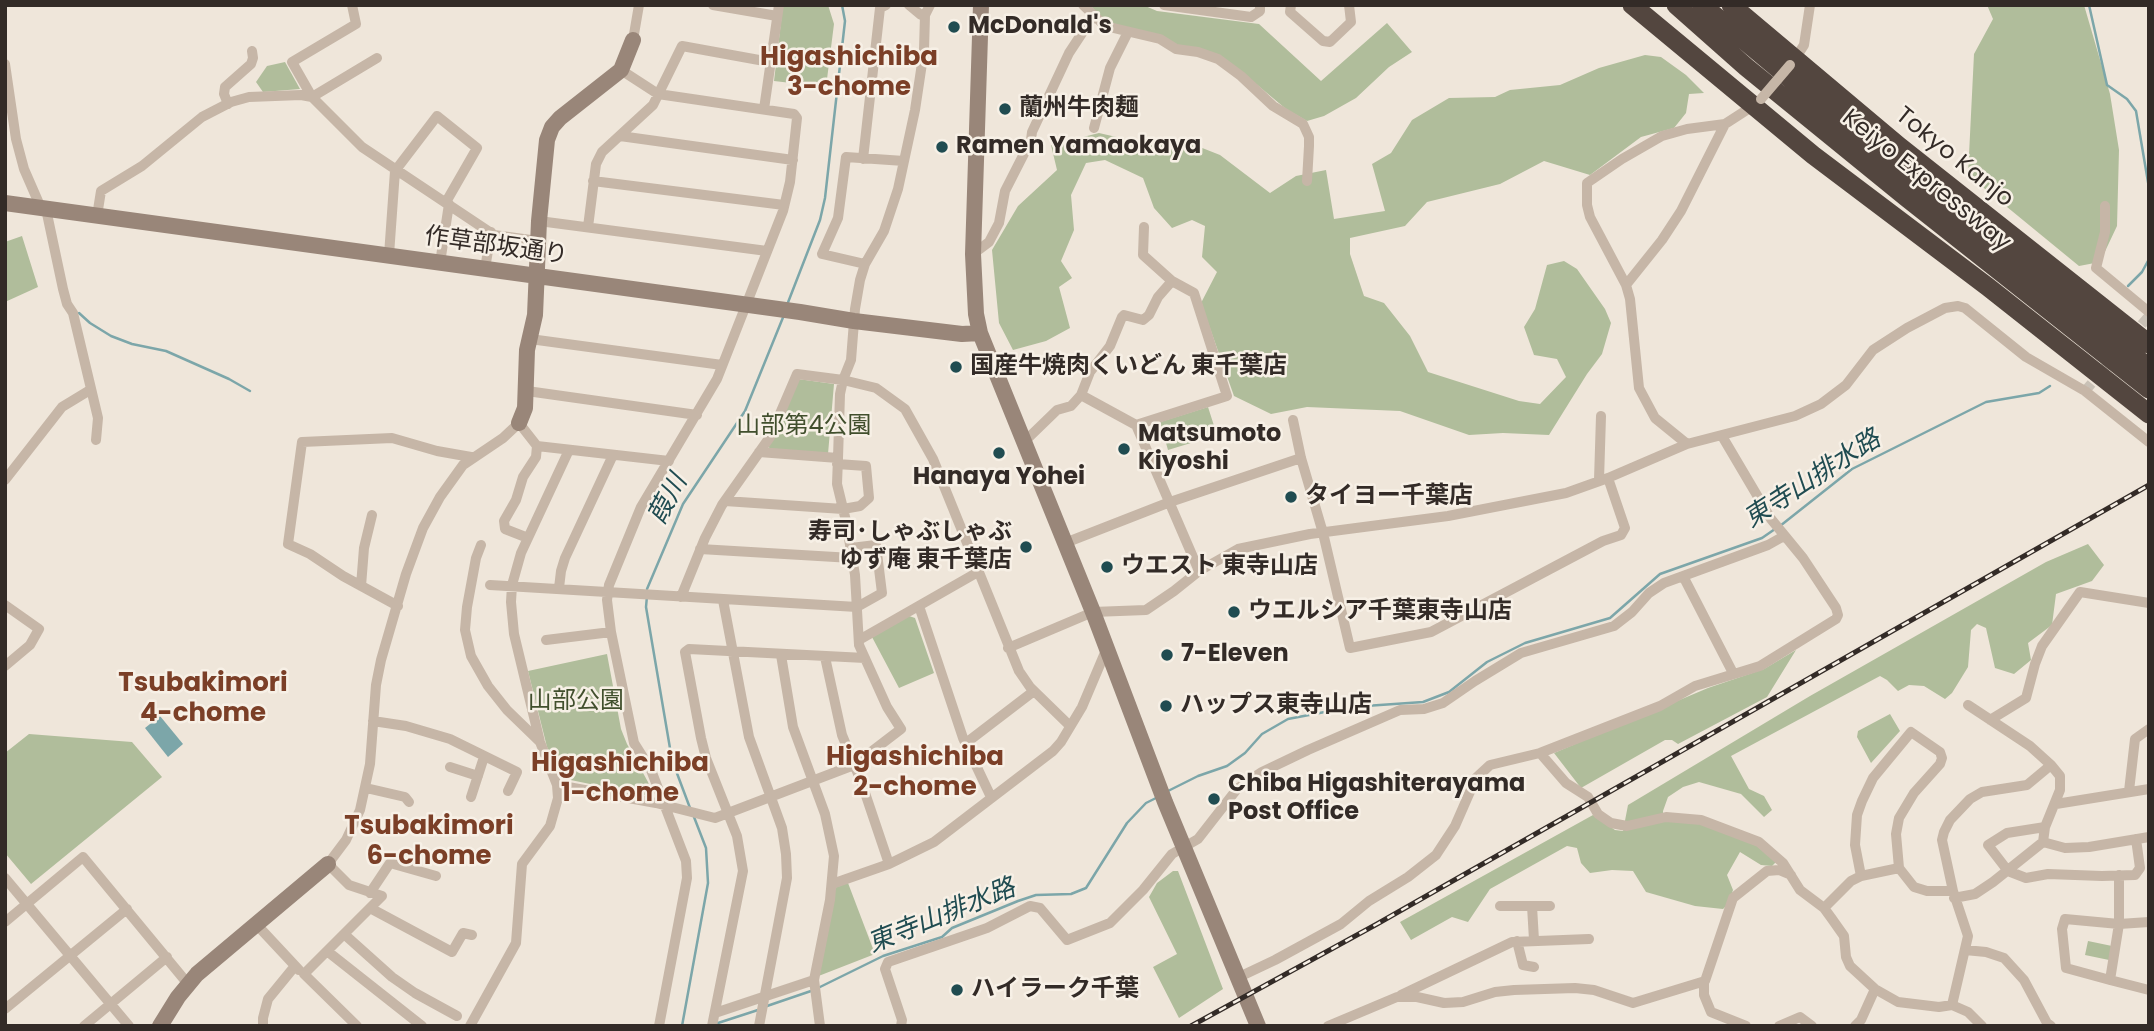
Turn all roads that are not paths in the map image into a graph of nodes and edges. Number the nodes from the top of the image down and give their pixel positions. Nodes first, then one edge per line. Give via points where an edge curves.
1 (352, 5) edge
2 (639, 5) edge
3 (713, 5) edge
4 (886, 5) edge
5 (909, 5) edge
6 (981, 5) edge
7 (1083, 5) edge
8 (1164, 5) edge
9 (1261, 5) edge
10 (1291, 5) edge
11 (1349, 5) edge
12 (1632, 5) edge
13 (1665, 5) edge
14 (1676, 5) edge
15 (1702, 5) edge
16 (1731, 5) edge
17 (1810, 5) edge
18 (928, 10) edge
19 (778, 11) edge
20 (1094, 15) junction
21 (1128, 32) junction
22 (633, 40) joint
23 (252, 51) dead end
24 (377, 58) dead end
25 (769, 62) junction
26 (1793, 62) junction
27 (5, 64) edge
28 (1746, 66) junction
29 (621, 70) junction
30 (658, 94) junction
31 (312, 97) junction
32 (1758, 102) junction
33 (228, 104) junction
34 (764, 110) junction
35 (1725, 124) junction
36 (1094, 128) dead end
37 (620, 136) junction
38 (863, 159) junction
39 (793, 160) junction
40 (904, 161) junction
41 (395, 171) junction
42 (593, 181) junction
43 (1307, 181) dead end
44 (5, 203) edge
45 (447, 203) junction
46 (784, 205) junction
47 (2105, 206) dead end
48 (44, 209) junction
49 (97, 216) junction
50 (539, 221) junction
51 (588, 227) junction
52 (1144, 227) dead end
53 (491, 232) junction
54 (538, 241) junction
55 (767, 251) junction
56 (973, 254) junction
57 (389, 255) junction
58 (440, 262) junction
59 (865, 264) junction
60 (485, 269) junction
61 (536, 277) junction
62 (1171, 281) junction
63 (1626, 285) junction
64 (746, 305) junction
65 (2149, 312) edge
66 (854, 321) junction
67 (980, 333) junction
68 (530, 339) junction
69 (2149, 344) edge
70 (722, 365) junction
71 (2149, 368) edge
72 (843, 380) junction
73 (2149, 389) edge
74 (90, 390) junction
75 (527, 391) junction
76 (1081, 395) junction
77 (2149, 414) edge
78 (696, 415) junction
79 (1601, 416) dead end
80 (1293, 420) dead end
81 (519, 423) junction
82 (1136, 425) junction
83 (1722, 436) junction
84 (96, 440) dead end
85 (1024, 442) junction
86 (2149, 442) edge
87 (1687, 444) junction
88 (537, 446) junction
89 (569, 450) junction
90 (759, 452) junction
91 (613, 455) junction
92 (471, 457) junction
93 (1301, 458) junction
94 (669, 460) junction
95 (837, 461) junction
96 (1604, 479) junction
97 (5, 480) edge
98 (725, 501) junction
99 (1170, 502) junction
100 (843, 509) junction
101 (372, 515) dead end
102 (1323, 533) junction
103 (1782, 533) junction
104 (528, 538) junction
105 (1065, 543) junction
106 (481, 545) dead end
107 (700, 549) junction
108 (852, 553) junction
109 (1199, 571) junction
110 (978, 572) junction
111 (1683, 576) junction
112 (490, 585) dead end
113 (512, 585) junction
114 (361, 586) junction
115 (559, 588) junction
116 (608, 592) junction
117 (681, 597) junction
118 (723, 600) junction
119 (2149, 603) edge
120 (5, 605) edge
121 (398, 606) junction
122 (919, 606) junction
123 (857, 607) junction
124 (1093, 612) junction
125 (611, 632) junction
126 (859, 639) junction
127 (546, 640) dead end
128 (1008, 648) junction
129 (1107, 648) junction
130 (734, 653) junction
131 (781, 655) junction
132 (825, 657) junction
133 (864, 659) junction
134 (5, 666) edge
135 (1733, 673) junction
136 (1034, 691) junction
137 (1968, 705) dead end
138 (1990, 720) junction
139 (373, 721) junction
140 (1070, 726) junction
141 (2149, 729) edge
142 (540, 742) junction
143 (966, 743) junction
144 (1540, 753) junction
145 (484, 757) junction
146 (854, 765) junction
147 (2051, 765) junction
148 (450, 767) dead end
149 (478, 776) junction
150 (813, 782) junction
151 (557, 785) junction
152 (366, 788) junction
153 (2149, 789) edge
154 (508, 791) dead end
155 (2129, 791) junction
156 (471, 797) dead end
157 (769, 797) junction
158 (991, 797) junction
159 (409, 802) dead end
160 (2056, 804) junction
161 (665, 805) junction
162 (728, 814) junction
163 (2045, 827) junction
164 (2149, 837) edge
165 (2136, 839) junction
166 (2043, 842) junction
167 (1184, 847) junction
168 (328, 864) junction
169 (889, 864) junction
170 (1899, 868) junction
171 (2008, 871) junction
172 (1791, 875) junction
173 (2119, 875) junction
174 (436, 876) dead end
175 (1861, 876) junction
176 (5, 878) edge
177 (832, 884) junction
178 (370, 893) junction
179 (1954, 895) junction
180 (27, 904) junction
181 (1500, 906) dead end
182 (1532, 906) junction
183 (1550, 906) dead end
184 (370, 908) junction
185 (1824, 908) junction
186 (127, 909) junction
187 (5, 922) edge
188 (2149, 922) edge
189 (2119, 924) junction
190 (257, 925) junction
191 (345, 934) junction
192 (472, 935) dead end
193 (1589, 939) dead end
194 (1534, 940) junction
195 (1517, 941) junction
196 (1965, 950) junction
197 (327, 951) junction
198 (71, 956) junction
199 (167, 957) junction
200 (1534, 967) dead end
201 (300, 970) junction
202 (1237, 978) junction
203 (2110, 980) junction
204 (1704, 981) junction
205 (188, 984) junction
206 (814, 987) junction
207 (1875, 989) junction
208 (2149, 990) edge
209 (1397, 997) junction
210 (764, 999) junction
211 (111, 1004) junction
212 (1952, 1005) junction
213 (5, 1009) edge
214 (457, 1016) dead end
215 (713, 1020) edge
216 (760, 1022) edge
217 (84, 1026) edge
218 (128, 1026) edge
219 (160, 1026) edge
220 (263, 1026) edge
221 (357, 1026) edge
222 (422, 1026) edge
223 (470, 1026) edge
224 (659, 1026) edge
225 (819, 1026) edge
226 (901, 1026) edge
227 (1258, 1026) edge
228 (1328, 1026) edge
229 (1746, 1026) edge
230 (1779, 1026) edge
231 (1812, 1026) edge
232 (1855, 1026) edge
233 (1982, 1026) edge
234 (2051, 1026) edge

1 - 31 street via 356,24 292,62
2 - 22 street
3 - 19 street
4 - 38 street via 880,8
5 - 18 street via 921,15
6 - 56 street
7 - 20 street
8 - 9 street via 1251,17
10 - 11 street via 1290,12 1323,41 1330,41 1351,22
12 - 32 highway
13 - 28 highway
14 - 28 highway, Keiyo Expressway
15 - 71 highway, Keiyo Expressway via 1919,186
16 - 26 highway, Tokyo Kanjo
17 - 26 street via 1807,35
18 - 40 street
19 - 25 street
20 - 21 street via 1105,26
20 - 56 street via 1069,53 1005,191 999,223 989,242
21 - 36 street via 1110,68
21 - 43 street via 1218,59 1273,106 1303,124 1310,146
22 - 29 street
23 - 33 street via 251,64 225,87
24 - 31 street
25 - 30 street via 682,46
25 - 34 street
26 - 32 street, bridge
26 - 69 highway, Tokyo Kanjo
27 - 48 street via 24,169
28 - 73 highway, Keiyo Expressway
29 - 30 street
29 - 50 street via 552,127 543,160
30 - 34 street
30 - 37 street via 653,106
31 - 33 street via 249,97
31 - 41 street
32 - 35 street
32 - 77 highway via 1814,155
33 - 49 street via 202,117 142,166 101,191
34 - 39 street via 797,118
35 - 63 street via 1681,211
35 - 63 street via 1662,136 1587,183 1590,217
37 - 39 street
37 - 42 street via 602,152
38 - 40 street
38 - 59 street via 846,158 838,218 822,254
39 - 46 street
40 - 59 street via 893,208
41 - 45 street
41 - 45 street via 437,116 477,148
41 - 57 street
42 - 46 street
42 - 51 street
44 - 48 street, 作草部坂通り
45 - 53 street
45 - 58 street
46 - 55 street
47 - 65 street via 2105,232 2096,268
48 - 49 street, 作草部坂通り
48 - 74 street
49 - 57 street, 作草部坂通り
50 - 51 street
50 - 54 street
51 - 55 street
52 - 62 street via 1143,255
53 - 54 street
53 - 60 street
54 - 61 street
55 - 64 street
56 - 67 street
57 - 58 street, 作草部坂通り
58 - 60 street, 作草部坂通り
59 - 66 street
60 - 61 street, 作草部坂通り
61 - 64 street, 作草部坂通り
61 - 68 street
62 - 76 street via 1143,320 1122,317
62 - 82 street via 1194,293 1227,396
63 - 87 street via 1639,388 1655,418
64 - 66 street, 作草部坂通り
64 - 70 street
66 - 67 street, 作草部坂通り
66 - 72 street via 851,360
67 - 85 street
68 - 70 street
68 - 75 street
70 - 78 street
72 - 90 street via 797,374
72 - 95 street
72 - 110 street via 876,388 897,401 912,419
74 - 84 street via 98,418
74 - 97 street via 62,407
75 - 78 street
75 - 81 street
76 - 82 street
76 - 85 street via 1071,406 1057,410
78 - 94 street
79 - 96 street
80 - 93 street
81 - 88 street
81 - 92 street
82 - 99 street
83 - 86 street via 1821,404 1846,385 1873,350 1945,308 1958,306 2026,357 2085,391
83 - 87 street
83 - 103 street
85 - 105 street
87 - 96 street
88 - 89 street
88 - 104 street via 536,457 504,521 505,529
89 - 91 street
89 - 104 street
90 - 95 street
90 - 98 street
91 - 94 street
91 - 115 street via 565,558
92 - 114 street via 393,438 302,442 288,544
92 - 121 street via 423,528
93 - 99 street
93 - 102 street
94 - 116 street via 640,507
95 - 100 street
95 - 100 street via 866,466 869,498 860,506
96 - 102 street via 1566,493 1448,516
96 - 102 street via 1625,528 1621,535 1431,632 1350,648
98 - 100 street
98 - 107 street
99 - 105 street
99 - 109 street
100 - 108 street
101 - 114 street
102 - 109 street via 1238,549
103 - 111 street via 1768,545
103 - 135 street via 1838,615 1759,666
104 - 113 street
105 - 124 street
106 - 142 street via 467,607 471,656 502,704
107 - 108 street
107 - 117 street
108 - 123 street
108 - 123 street via 876,545 882,593
109 - 124 street via 1146,610
110 - 122 street
110 - 128 street
111 - 135 street
111 - 167 street via 1648,593 1614,626 1521,653 1443,703 1400,710 1262,772 1237,789 1198,839
112 - 113 street
113 - 115 street
113 - 142 street via 514,634
114 - 121 street
115 - 116 street
116 - 117 street
116 - 125 street
117 - 118 street
118 - 123 street
118 - 130 street
119 - 138 street via 2080,592 2042,646 2026,698
120 - 134 street via 39,629 30,645
121 - 139 street via 381,660
122 - 126 street
122 - 143 street
123 - 126 street
124 - 128 street
124 - 129 street
125 - 127 street
125 - 161 street via 634,743
126 - 133 street
128 - 136 street
129 - 140 street
129 - 167 street
130 - 131 street
130 - 157 street via 749,737
130 - 162 street via 685,652 706,758
131 - 132 street
131 - 150 street via 793,727
132 - 133 street
132 - 146 street via 835,710
133 - 146 street via 901,729
135 - 144 street
136 - 140 street
136 - 143 street
137 - 138 street
138 - 147 street
139 - 145 street via 427,731
139 - 152 street
140 - 158 street via 1053,751
141 - 155 street via 2135,739
142 - 151 street
143 - 158 street
144 - 172 street via 1611,823 1627,826 1666,817 1701,820 1759,842
144 - 202 street via 1482,771 1437,855 1408,877 1368,901 1342,924
145 - 149 street
145 - 154 street via 517,772
146 - 150 street
146 - 169 street
147 - 160 street via 2060,776
147 - 179 street via 2027,785 1982,792 1969,799 1950,820 1942,840
148 - 149 street
149 - 156 street
150 - 157 street
150 - 177 street via 832,844
151 - 161 street
151 - 223 street via 550,827 522,864 516,943
152 - 159 street via 405,797
152 - 168 street via 355,825
153 - 155 street
155 - 160 street
157 - 162 street
157 - 210 street via 782,828 787,866
158 - 169 street via 934,842
160 - 163 street
161 - 162 street via 715,818
161 - 224 street via 686,861 687,878
162 - 215 street via 743,872
163 - 166 street
163 - 171 street via 2007,833 1988,845
164 - 165 street
165 - 166 street via 2089,848
165 - 173 street via 2140,868 2135,875
166 - 171 street
167 - 202 street
167 - 226 street via 1172,854 1110,923 1067,940 1040,908 1030,906 987,928 888,962 885,969
168 - 178 street via 349,885
168 - 190 street
169 - 177 street
170 - 175 street
170 - 175 street via 1899,818 1942,758 1911,732 1873,778 1857,815 1855,845
170 - 179 street via 1914,887
171 - 173 street via 2026,878
171 - 179 street via 1975,894
172 - 185 street via 1800,890
172 - 204 street via 1767,871 1733,898
173 - 189 street
174 - 178 street via 390,863
175 - 185 street
176 - 180 street
177 - 206 street
178 - 184 street via 382,897
179 - 196 street via 1968,936
180 - 186 street via 83,857
180 - 187 street
180 - 198 street
181 - 182 street
182 - 183 street
182 - 194 street
184 - 191 street
184 - 192 street via 452,952 463,933
185 - 207 street via 1844,936 1850,966
186 - 198 street
186 - 199 street
188 - 189 street
189 - 203 street
189 - 203 street via 2065,919 2062,929 2066,968
190 - 201 street
190 - 205 street
191 - 197 street
191 - 214 street via 415,993
193 - 194 street
194 - 195 street
195 - 200 street via 1523,965
195 - 209 street
196 - 212 street
196 - 234 street via 2004,958 2024,980
197 - 201 street
197 - 222 street
198 - 211 street
198 - 213 street
199 - 205 street
199 - 211 street
201 - 220 street via 268,999
201 - 221 street
202 - 227 street
203 - 208 street
204 - 209 street via 1633,1003 1575,988 1495,992 1444,1003
204 - 229 street via 1711,1012
205 - 219 street
206 - 210 street
206 - 225 street
207 - 212 street via 1898,1002
207 - 232 street
209 - 228 street
210 - 215 street
210 - 216 street
211 - 217 street
211 - 218 street
212 - 233 street
230 - 231 street via 1800,1017

